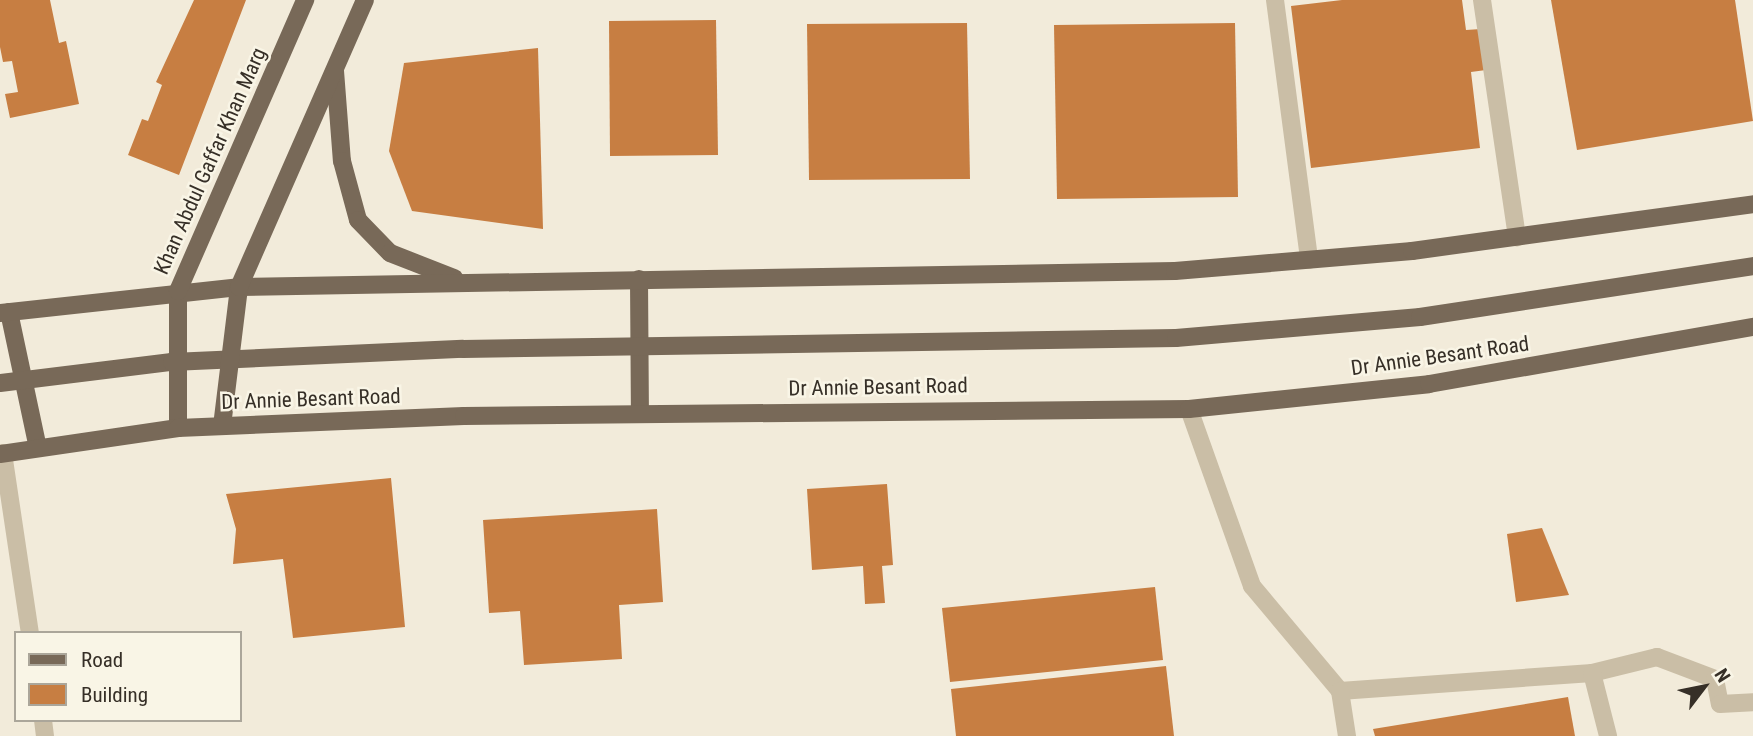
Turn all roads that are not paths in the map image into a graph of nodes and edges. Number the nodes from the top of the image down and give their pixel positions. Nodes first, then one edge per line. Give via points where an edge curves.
1 (305, 0) edge
2 (365, 0) edge
3 (1275, 0) edge
4 (1482, 0) edge
5 (335, 67) junction
6 (1753, 204) edge
7 (1517, 237) junction
8 (1308, 260) junction
9 (1753, 266) edge
10 (639, 279) junction
11 (462, 282) junction
12 (239, 287) junction
13 (178, 291) junction
14 (5, 312) edge
15 (1753, 327) edge
16 (0, 383) edge
17 (1189, 410) junction
18 (640, 413) junction
19 (222, 426) junction
20 (178, 428) junction
21 (38, 448) junction
22 (2, 454) edge
23 (30, 631) edge
24 (1592, 673) junction
25 (1340, 691) junction
26 (1753, 702) edge
27 (1347, 736) edge
28 (1608, 736) edge

1 - 13 main road, Khan Abdul Gaffar Khan Marg
2 - 5 main road
3 - 8 lane
4 - 7 lane
5 - 11 main road via 342,160 358,220 390,253
5 - 12 main road
6 - 7 main road
7 - 8 main road
8 - 10 main road via 1175,271
9 - 16 main road, Dr Annie Besant Road via 1420,317 1176,338 463,349 172,362
10 - 11 main road
10 - 18 main road
11 - 12 main road
12 - 13 main road
12 - 19 main road
13 - 14 main road
13 - 20 main road, Khan Abdul Gaffar Khan Marg
14 - 21 main road
15 - 17 main road, Dr Annie Besant Road via 1429,384
17 - 18 main road, Dr Annie Besant Road
17 - 25 lane via 1252,586
18 - 19 main road, Dr Annie Besant Road
19 - 20 main road, Dr Annie Besant Road
20 - 21 main road, Dr Annie Besant Road
21 - 22 main road, Dr Annie Besant Road
22 - 23 lane
24 - 25 lane
24 - 26 lane via 1657,657 1715,678 1720,704
24 - 28 lane
25 - 27 lane

